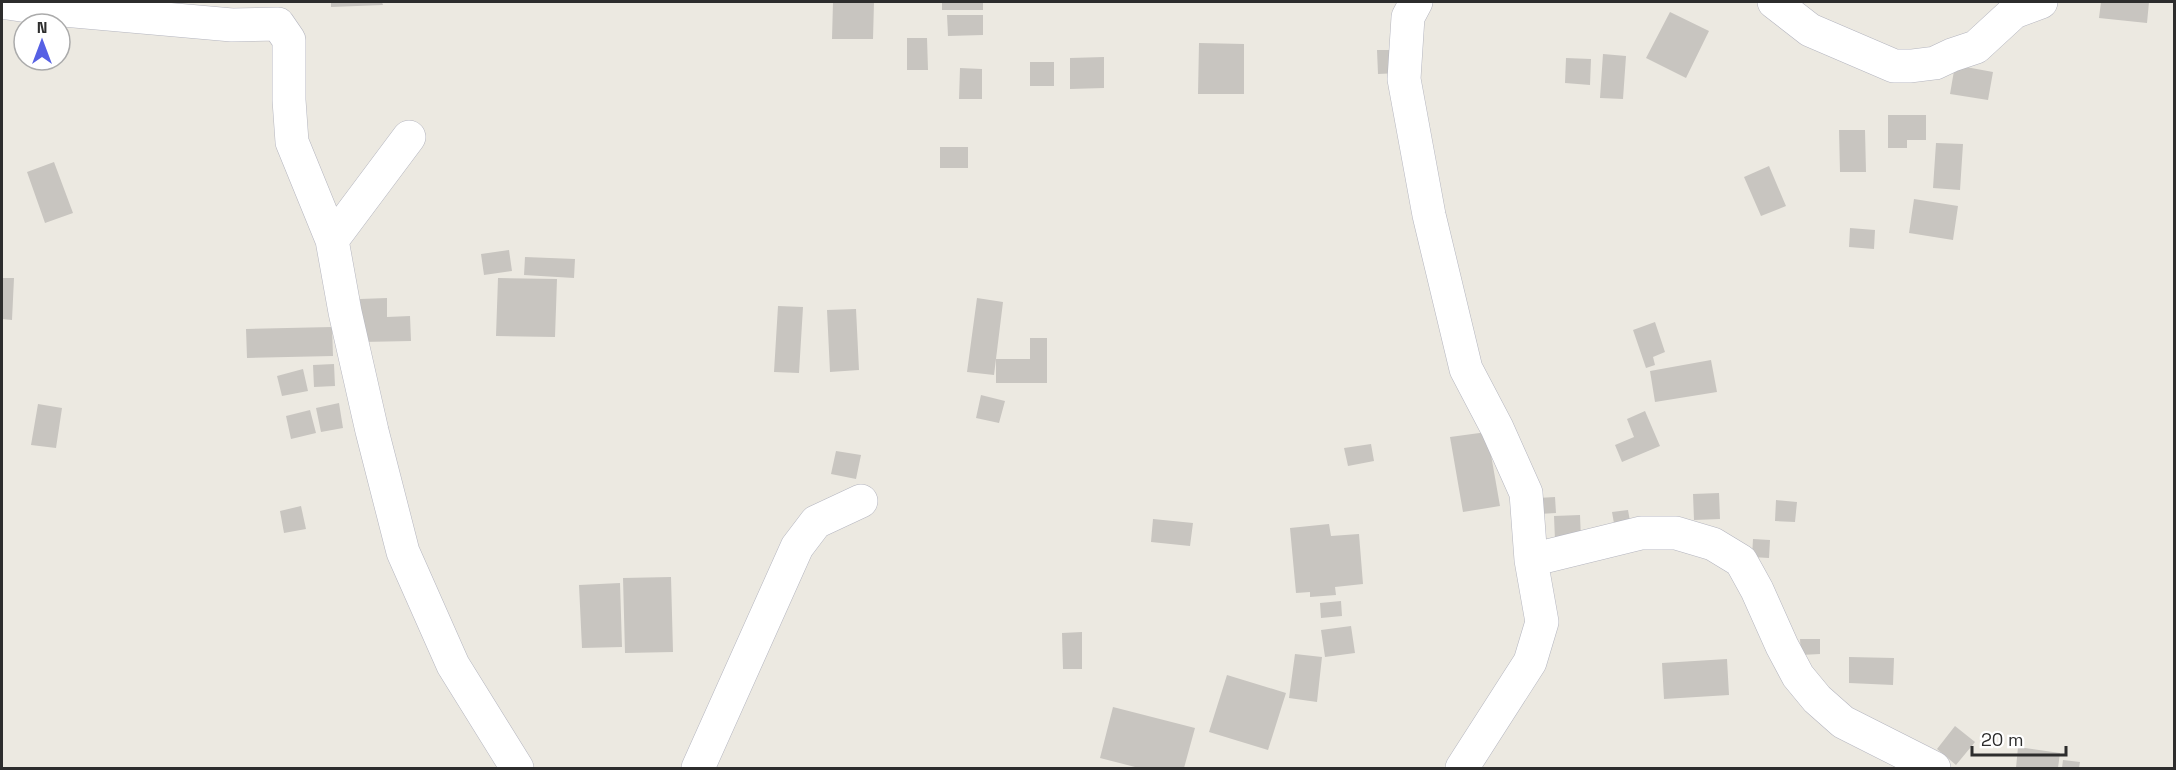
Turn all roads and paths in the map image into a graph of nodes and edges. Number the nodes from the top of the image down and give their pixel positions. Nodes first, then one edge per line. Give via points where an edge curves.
1 (2, 2) edge
2 (1416, 2) edge
3 (1774, 2) edge
4 (2041, 2) edge
5 (409, 137) dead end
6 (332, 240) junction
7 (861, 501) dead end
8 (1531, 560) junction
9 (517, 768) edge
10 (698, 768) edge
11 (1462, 768) edge
12 (1934, 768) edge

1 - 6 street via 232,25 278,24 289,40 291,142
2 - 8 street via 1408,17 1404,79 1429,215 1466,369 1526,493
3 - 4 street via 1810,30 1894,66 1935,63 1976,47 2014,12
5 - 6 street
6 - 9 street via 345,312 402,552 453,665
7 - 10 street via 816,522 797,547
8 - 11 street via 1542,622 1530,662
8 - 12 street via 1641,533 1676,533 1713,544 1741,561 1798,676 1817,699 1843,722

